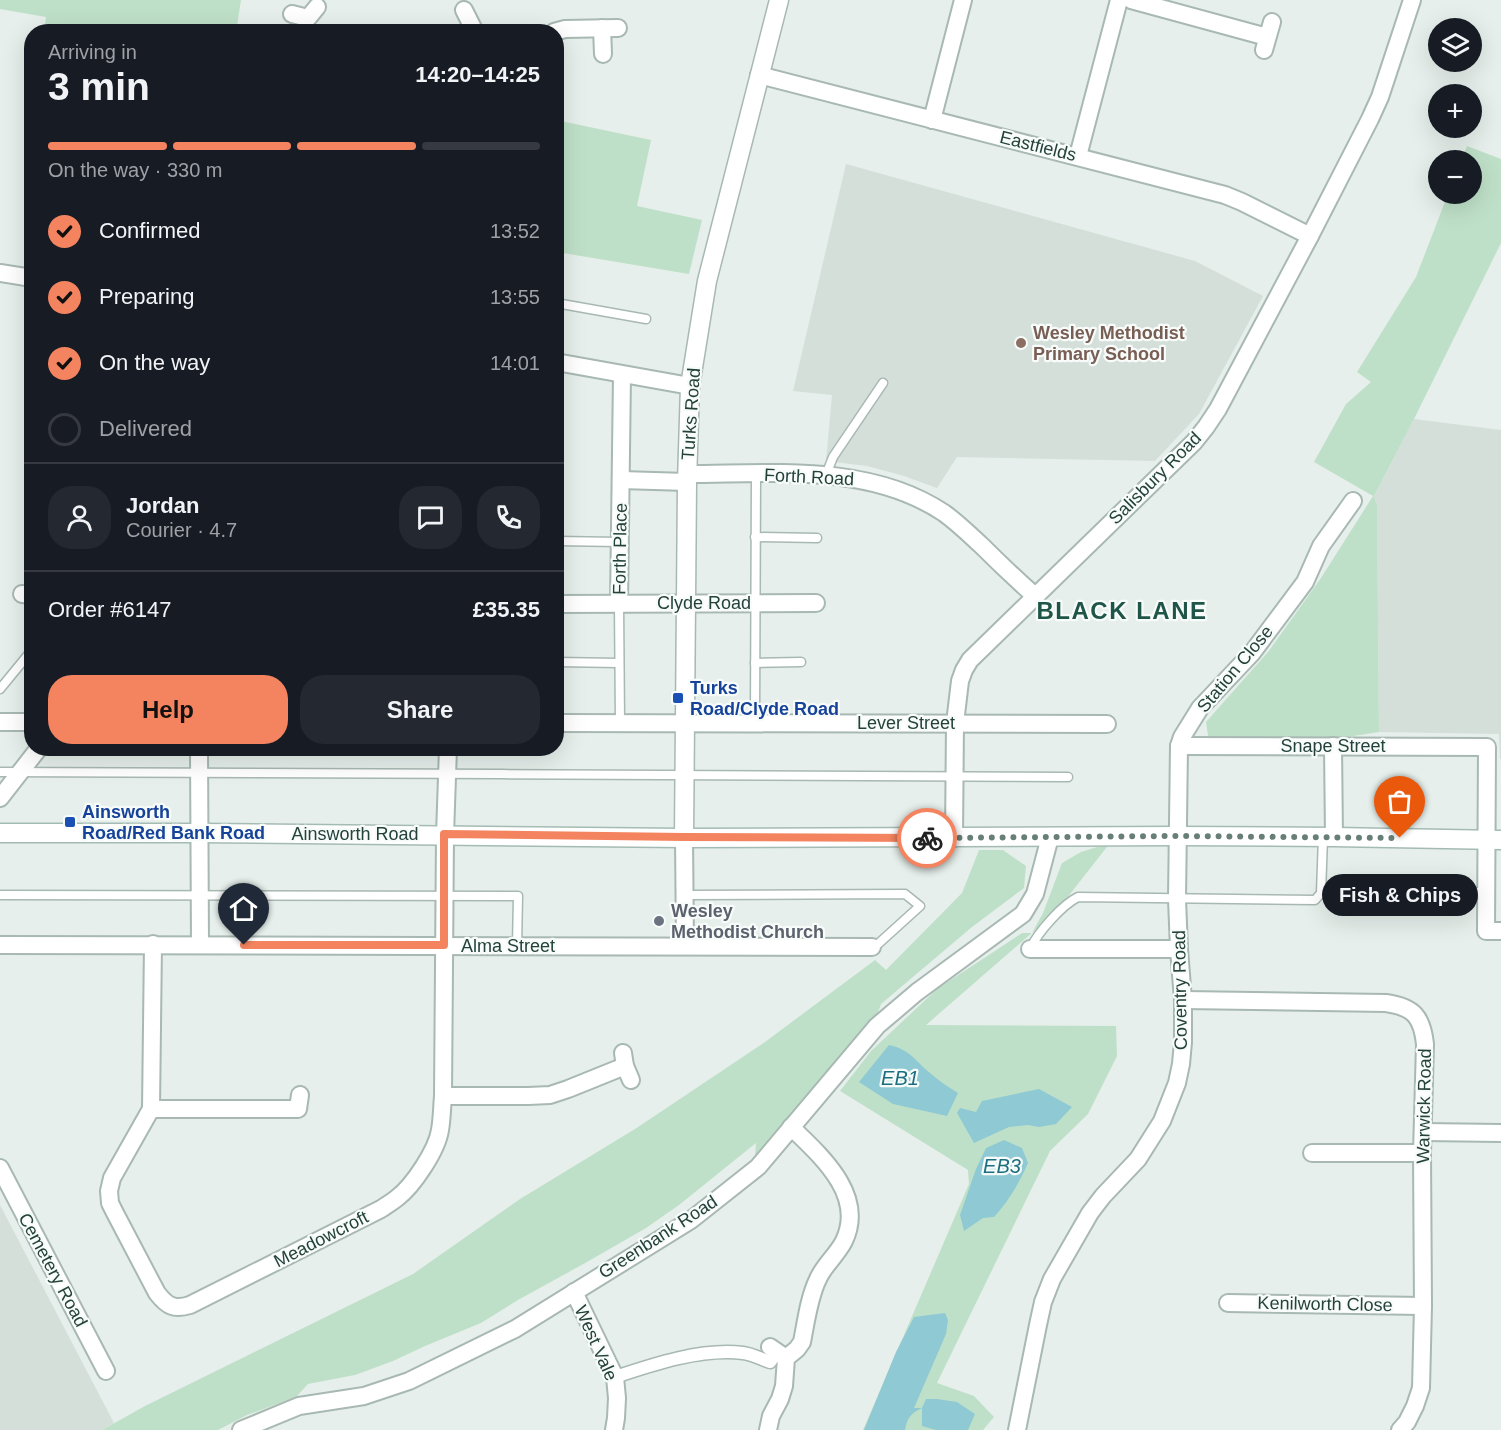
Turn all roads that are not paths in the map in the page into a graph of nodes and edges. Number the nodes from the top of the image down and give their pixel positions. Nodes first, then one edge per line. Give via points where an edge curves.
1 (779, 0) edge
2 (963, 0) edge
3 (1119, 0) edge
4 (1131, 0) edge
5 (1412, 0) edge
6 (462, 5) edge
7 (471, 24) edge
8 (564, 29) edge
9 (1268, 36) dead end
10 (603, 54) dead end
11 (759, 75) junction
12 (932, 120) junction
13 (1078, 156) junction
14 (1310, 236) junction
15 (0, 273) edge
16 (24, 277) edge
17 (564, 304) edge
18 (645, 319) dead end
19 (564, 364) edge
20 (622, 375) junction
21 (883, 383) dead end
22 (690, 386) junction
23 (756, 474) junction
24 (826, 475) junction
25 (687, 478) junction
26 (621, 480) junction
27 (1353, 501) dead end
28 (755, 537) junction
29 (818, 538) dead end
30 (564, 541) edge
31 (620, 542) junction
32 (1035, 597) junction
33 (686, 603) junction
34 (755, 603) junction
35 (816, 603) dead end
36 (564, 604) edge
37 (619, 604) junction
38 (24, 660) edge
39 (564, 662) edge
40 (801, 662) dead end
41 (619, 663) junction
42 (755, 663) junction
43 (0, 689) edge
44 (1076, 706) dead end
45 (0, 722) edge
46 (24, 722) edge
47 (564, 723) edge
48 (620, 723) junction
49 (685, 723) junction
50 (755, 723) junction
51 (956, 723) junction
52 (1076, 724) junction
53 (1107, 724) dead end
54 (1179, 746) junction
55 (1333, 746) junction
56 (33, 756) edge
57 (199, 756) edge
58 (448, 756) edge
59 (0, 772) edge
60 (20, 772) junction
61 (685, 773) junction
62 (199, 774) junction
63 (447, 774) junction
64 (954, 775) junction
65 (1068, 777) dead end
66 (0, 798) edge
67 (0, 833) edge
68 (200, 833) junction
69 (444, 834) junction
70 (1177, 836) junction
71 (684, 837) junction
72 (1050, 837) junction
73 (1328, 837) junction
74 (954, 838) junction
75 (1494, 840) edge
76 (1486, 892) junction
77 (1425, 894) dead end
78 (0, 895) edge
79 (200, 895) junction
80 (685, 895) junction
81 (444, 896) junction
82 (1177, 899) junction
83 (1493, 931) edge
84 (0, 945) edge
85 (153, 945) junction
86 (200, 945) junction
87 (444, 945) junction
88 (517, 946) junction
89 (685, 946) junction
90 (872, 947) joint
91 (1030, 949) joint
92 (1179, 950) junction
93 (1183, 1000) junction
94 (626, 1066) dead end
95 (300, 1095) dead end
96 (443, 1096) junction
97 (151, 1109) junction
98 (791, 1127) junction
99 (1423, 1132) junction
100 (1501, 1133) edge
101 (1312, 1153) dead end
102 (1422, 1153) junction
103 (0, 1168) edge
104 (574, 1292) junction
105 (1228, 1303) dead end
106 (1423, 1306) junction
107 (778, 1353) junction
108 (106, 1371) dead end
109 (615, 1377) junction
110 (1001, 1422) dead end
111 (1018, 1428) edge
112 (241, 1430) edge
113 (614, 1430) edge
114 (768, 1430) edge
115 (1400, 1430) edge

1 - 11 main road, Turks Road
2 - 12 street
3 - 13 street
4 - 9 street
5 - 14 street, Salisbury Road via 1380,97
6 - 7 street
8 - 10 street via 610,28
11 - 12 street, Eastfields
11 - 22 main road, Turks Road via 707,281
12 - 13 street, Eastfields
13 - 14 street, Eastfields via 1225,195
14 - 32 street, Salisbury Road via 1206,427
15 - 16 street
17 - 18 lane
19 - 20 street
20 - 22 street
20 - 26 street, Forth Place
21 - 24 lane via 833,457
22 - 25 main road, Turks Road
23 - 24 street, Forth Road
23 - 25 street, Forth Road
23 - 28 lane
24 - 32 street, Forth Road via 875,483 944,513
25 - 26 street, Forth Road
25 - 33 main road, Turks Road
26 - 31 street, Forth Place
27 - 54 street, Station Close via 1334,513 1305,582 1252,653 1200,708
28 - 29 lane
28 - 34 lane
30 - 31 lane
31 - 37 street, Forth Place
32 - 51 street, Salisbury Road via 970,660 960,681
33 - 34 street, Clyde Road
33 - 37 street, Clyde Road
33 - 49 main road, Turks Road
34 - 35 street, Clyde Road
34 - 42 lane
36 - 37 street, Clyde Road
37 - 41 lane, Forth Place
38 - 43 lane
39 - 41 lane
40 - 42 lane
41 - 48 lane, Forth Place
42 - 50 lane
44 - 52 street
45 - 46 street
47 - 48 street, Lever Street
48 - 49 street, Lever Street
49 - 50 street, Lever Street
49 - 61 main road, Turks Road
50 - 51 street, Lever Street
51 - 52 street, Lever Street
51 - 64 street, Salisbury Road
52 - 53 street, Lever Street
54 - 55 street, Snape Street
54 - 70 street, Station Close
55 - 73 street
55 - 75 street, Snape Street via 1487,747
56 - 60 street
57 - 62 street
58 - 63 street
59 - 60 lane
60 - 62 lane
60 - 66 street
61 - 63 lane
61 - 64 lane
61 - 71 main road, Turks Road
62 - 63 lane
62 - 68 street
63 - 69 street
64 - 65 lane
64 - 74 street, Salisbury Road
67 - 68 main road, Ainsworth Road
68 - 69 main road, Ainsworth Road
68 - 79 street
69 - 71 main road, Ainsworth Road
69 - 81 street
70 - 72 main road, Ainsworth Road
70 - 73 main road, Ainsworth Road
70 - 82 street, Coventry Road
71 - 74 main road, Ainsworth Road
71 - 80 street
72 - 74 main road, Ainsworth Road
72 - 98 street, Greenbank Road via 1035,894 1023,914 877,1026
73 - 75 main road, Ainsworth Road
73 - 82 lane via 1321,893 1315,900
75 - 76 street
76 - 77 lane
76 - 83 street
78 - 79 lane
79 - 81 lane
79 - 86 street
80 - 89 street
80 - 90 lane via 905,894 920,906
81 - 87 street
81 - 88 lane via 518,896
82 - 91 lane via 1078,897 1069,901 1042,930
82 - 92 street, Coventry Road
84 - 85 street, Alma Street
85 - 86 street, Alma Street
85 - 97 street, Meadowcroft
86 - 87 street, Alma Street
87 - 88 street, Alma Street
87 - 96 street
88 - 89 street, Alma Street
89 - 90 street, Alma Street
91 - 92 street
92 - 93 street, Coventry Road
93 - 99 street, Warwick Road via 1386,1003 1409,1009 1423,1028 1425,1044
93 - 111 street, Coventry Road via 1181,1065 1170,1101 1152,1139 1090,1213 1052,1279 1040,1313
94 - 96 street via 549,1095
95 - 97 street via 298,1109
96 - 97 street, Meadowcroft via 437,1143 399,1197 181,1308 164,1302 157,1293 110,1203 112,1178
98 - 104 street, Greenbank Road via 758,1167 691,1220
98 - 107 street via 821,1156 841,1184 850,1218 845,1239 816,1281 802,1342 797,1349
99 - 100 street
99 - 102 street, Warwick Road
101 - 102 street
102 - 106 street, Warwick Road
103 - 108 street, Cemetery Road
104 - 109 street, West Vale
104 - 112 street, Greenbank Road via 515,1329 409,1381 364,1396 299,1406
105 - 106 street, Kenilworth Close
106 - 115 street, Warwick Road via 1421,1388
107 - 109 street via 770,1362 746,1353 718,1351 670,1360
107 - 114 street via 784,1386
109 - 113 street, West Vale
110 - 111 street, Coventry Road

